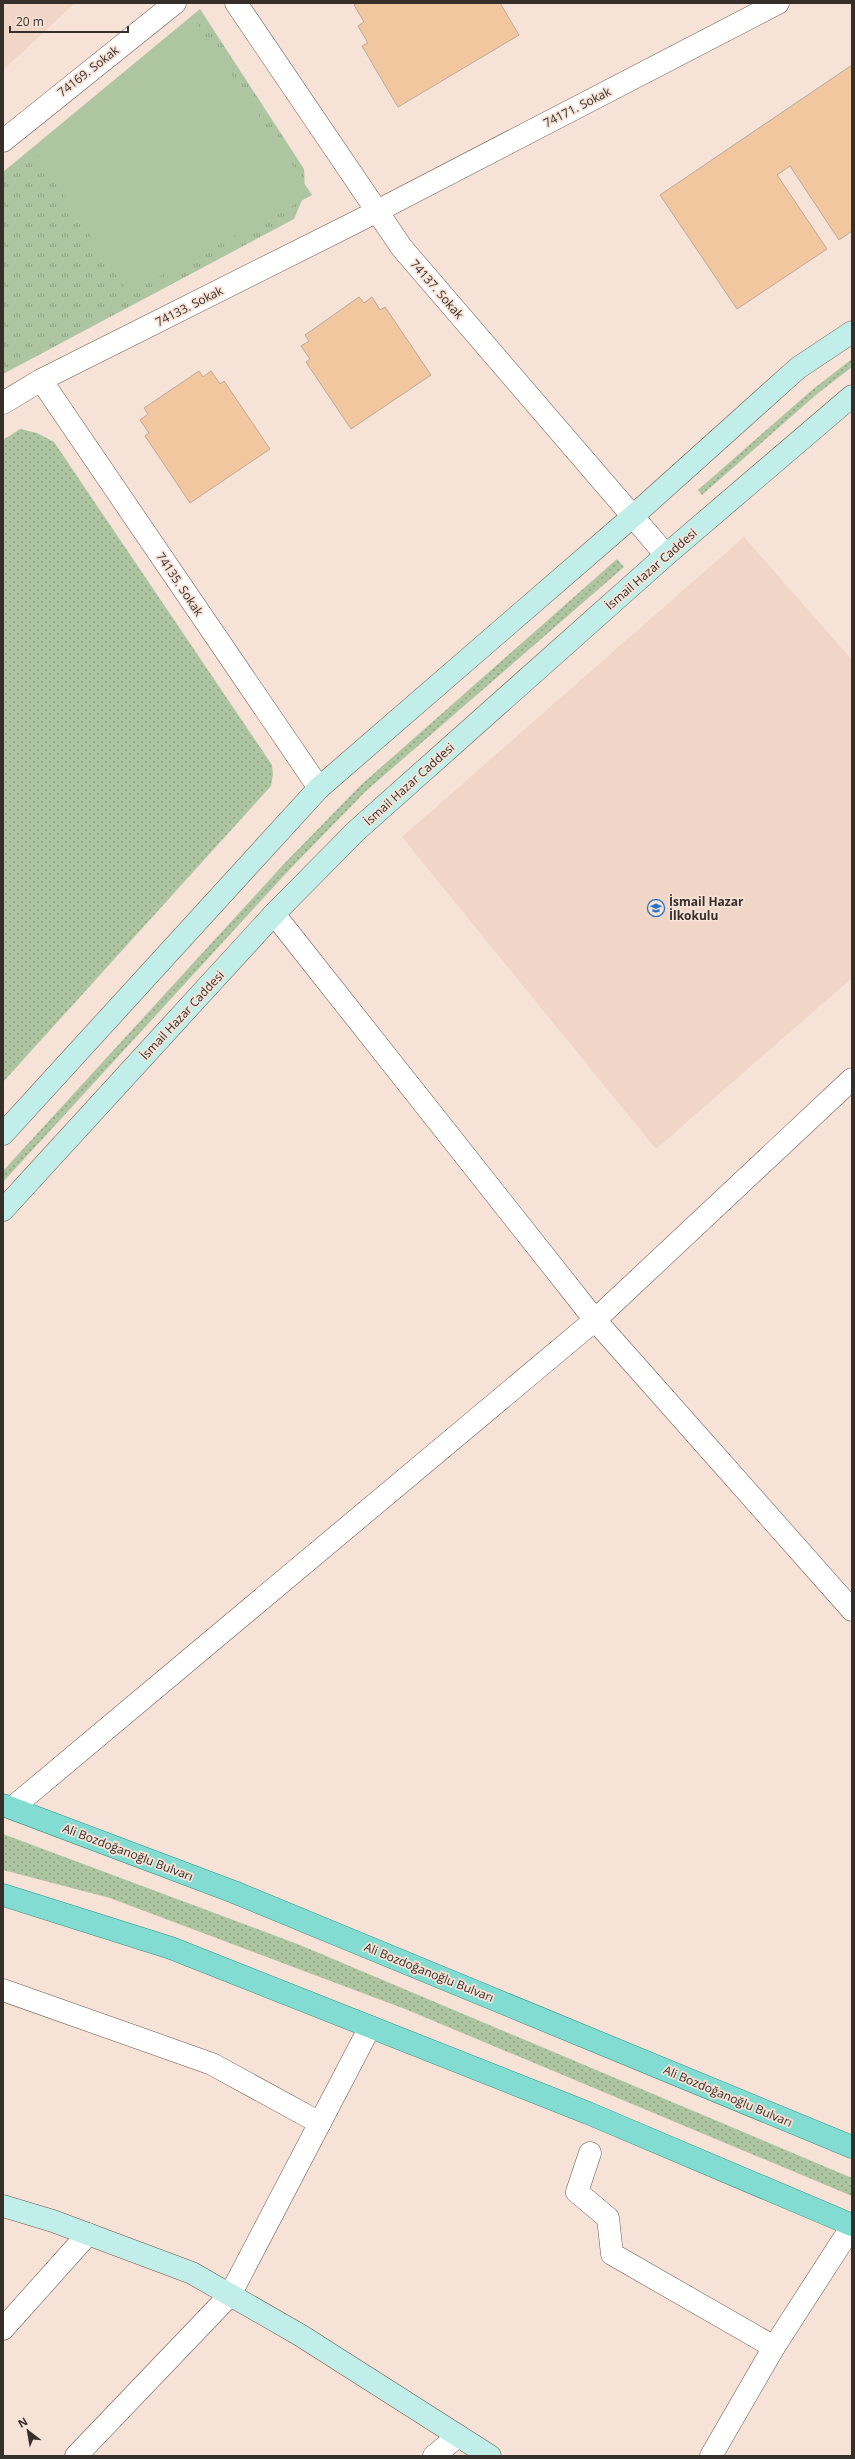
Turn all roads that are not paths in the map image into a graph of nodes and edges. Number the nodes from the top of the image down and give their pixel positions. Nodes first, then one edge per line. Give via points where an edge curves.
1 (175, 3) edge
2 (236, 3) edge
3 (778, 3) edge
4 (3, 141) edge
5 (376, 211) junction
6 (852, 332) edge
7 (40, 380) junction
8 (852, 396) edge
9 (3, 403) edge
10 (632, 517) junction
11 (666, 555) junction
12 (319, 788) junction
13 (274, 914) junction
14 (852, 1079) edge
15 (3, 1134) edge
16 (3, 1210) edge
17 (595, 1320) junction
18 (852, 1610) edge
19 (7, 1806) edge
20 (3, 1894) edge
21 (3, 1990) edge
22 (370, 2027) junction
23 (320, 2123) junction
24 (848, 2140) edge
25 (590, 2153) dead end
26 (3, 2206) edge
27 (852, 2225) edge
28 (88, 2234) junction
29 (230, 2295) junction
30 (3, 2329) edge
31 (774, 2346) junction
32 (458, 2436) junction
33 (76, 2456) edge
34 (434, 2456) edge
35 (490, 2456) edge
36 (711, 2456) edge

1 - 4 street, 74169. Sokak
2 - 5 street, 74137. Sokak
3 - 5 street, 74171. Sokak
5 - 7 street, 74133. Sokak
5 - 10 street, 74137. Sokak via 402,248
6 - 10 main road via 798,368
7 - 9 street, 74133. Sokak
7 - 12 street, 74135. Sokak
8 - 11 main road, İsmail Hazar Caddesi
10 - 11 street, 74137. Sokak
10 - 12 main road
11 - 13 main road, İsmail Hazar Caddesi via 356,831
12 - 15 main road
13 - 16 main road, İsmail Hazar Caddesi
13 - 17 street
14 - 17 street
17 - 18 street
17 - 19 street
19 - 24 main road, Ali Bozdoğanoğlu Bulvarı via 234,1892
20 - 22 main road via 171,1948
21 - 23 street via 212,2064
22 - 23 street
22 - 27 main road via 588,2113
23 - 29 street
25 - 31 street via 578,2192 608,2218 612,2254
26 - 28 main road
27 - 31 street
28 - 29 main road via 192,2273
28 - 30 street
29 - 32 main road via 300,2335
29 - 33 street
31 - 36 street
32 - 34 street
32 - 35 main road

